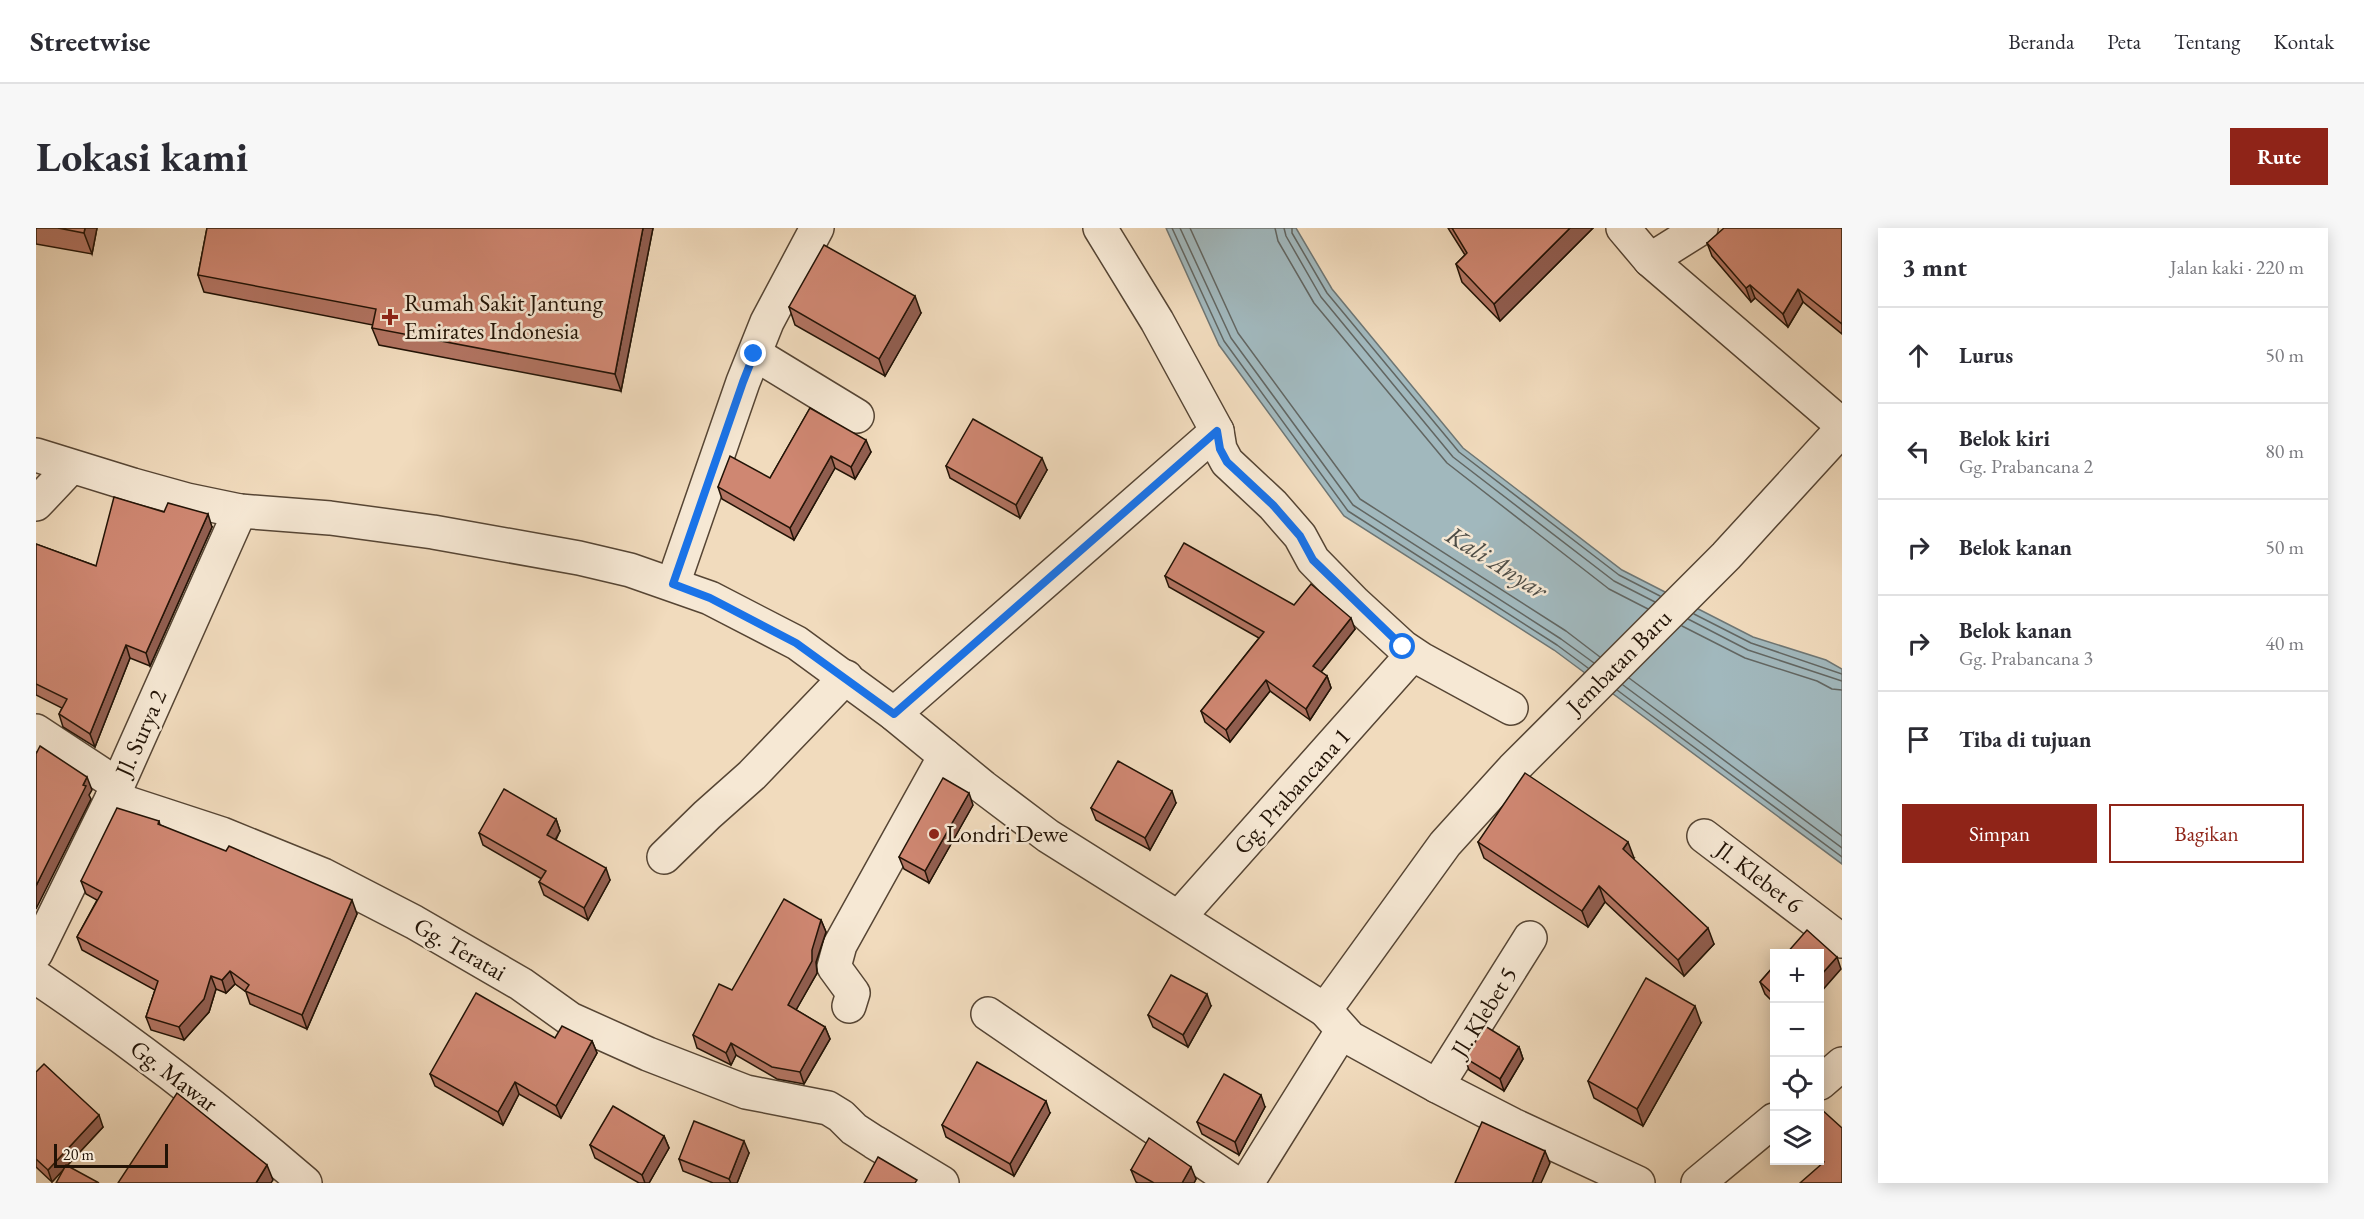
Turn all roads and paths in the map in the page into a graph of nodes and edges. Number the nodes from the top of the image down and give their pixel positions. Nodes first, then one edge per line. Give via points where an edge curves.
1 (817, 228) edge
2 (1100, 228) edge
3 (1623, 228) edge
4 (1701, 228) edge
5 (1650, 260) junction
6 (754, 354) junction
7 (857, 416) dead end
8 (1842, 427) edge
9 (1217, 431) junction
10 (36, 455) edge
11 (71, 467) junction
12 (36, 504) edge
13 (240, 511) junction
14 (673, 584) junction
15 (1404, 664) dead end
16 (846, 677) junction
17 (1511, 708) dead end
18 (894, 714) junction
19 (36, 731) edge
20 (945, 756) junction
21 (115, 792) junction
22 (1704, 836) dead end
23 (664, 857) dead end
24 (1179, 917) junction
25 (1530, 938) dead end
26 (1842, 941) edge
27 (36, 953) edge
28 (36, 977) edge
29 (849, 1006) dead end
30 (988, 1014) dead end
31 (1333, 1020) junction
32 (1842, 1064) edge
33 (1824, 1080) edge
34 (1437, 1086) junction
35 (1770, 1123) edge
36 (306, 1183) edge
37 (942, 1183) edge
38 (1235, 1183) edge
39 (1247, 1183) edge
40 (1638, 1183) edge
41 (1698, 1183) edge

1 - 6 street via 767,321
2 - 9 street
3 - 5 street
4 - 5 street
5 - 8 street
6 - 7 street
6 - 14 street
8 - 31 street, Jembatan Baru via 1726,555 1445,844
9 - 17 street via 1227,462 1273,505 1300,536 1313,560 1355,603 1403,647
9 - 18 street
10 - 11 street
11 - 12 street
11 - 13 street
13 - 14 street via 433,532 579,558
13 - 21 street, Jl. Surya 2
14 - 16 street via 710,598 796,643
15 - 24 street, Gg. Prabancana 1
16 - 18 street
16 - 23 street via 752,775
18 - 20 street
19 - 21 street, Gg. Teratai
20 - 24 street via 1048,836
20 - 29 street via 835,958 834,967 853,993
21 - 27 street, Jl. Surya 2
21 - 37 street, Gg. Teratai via 323,875 434,933 585,1026 746,1092 816,1104 841,1116 854,1129
22 - 26 street, Jl. Klebet 6
24 - 31 street
25 - 34 street, Jl. Klebet 5
28 - 36 street, Gg. Mawar via 224,1113
30 - 38 street
31 - 34 street
31 - 39 street, Jembatan Baru
32 - 33 street
34 - 40 street
35 - 41 street

